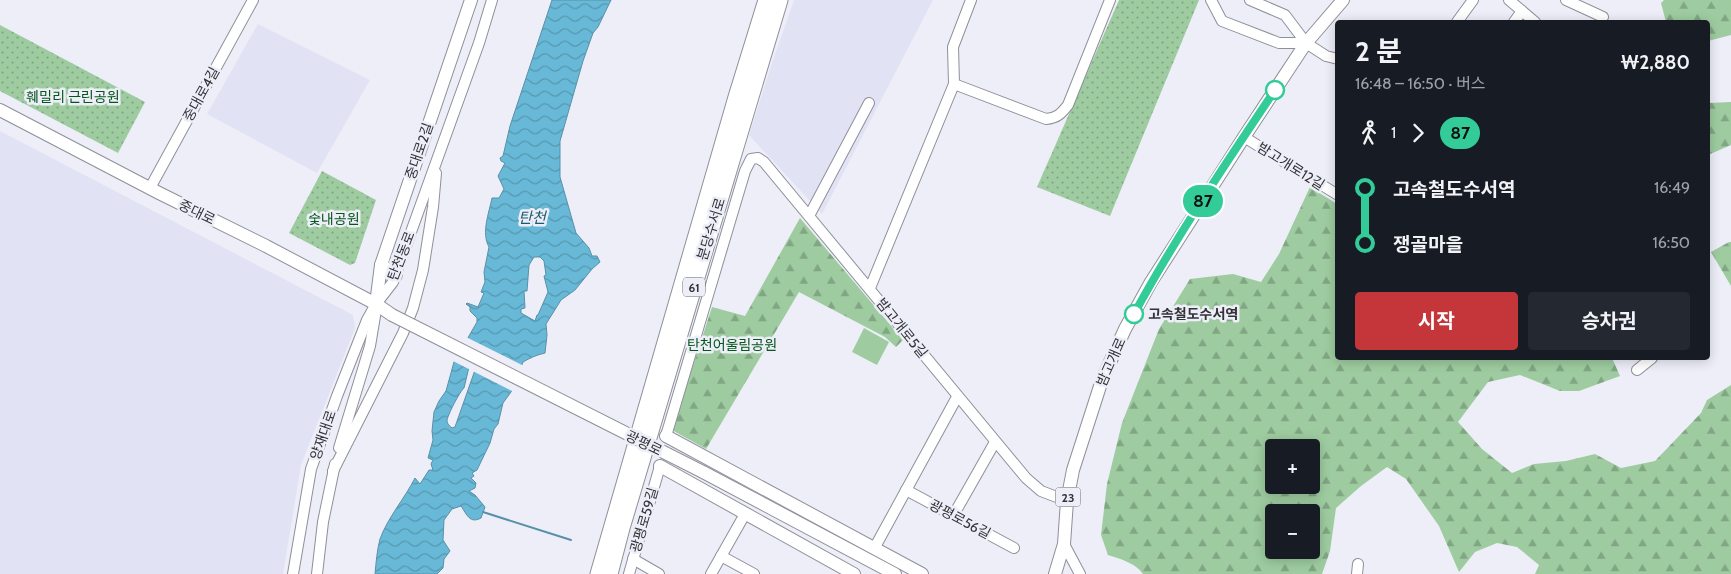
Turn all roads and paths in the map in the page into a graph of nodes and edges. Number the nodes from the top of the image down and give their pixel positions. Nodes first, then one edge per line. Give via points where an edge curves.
1 (253, 0) edge
2 (471, 0) edge
3 (492, 0) edge
4 (756, 0) edge
5 (971, 0) edge
6 (1110, 0) edge
7 (1250, 0) edge
8 (1343, 0) edge
9 (1473, 0) edge
10 (1509, 0) edge
11 (1566, 0) edge
12 (776, 1) edge
13 (1216, 1) edge
14 (1522, 11) junction
15 (1603, 16) dead end
16 (1458, 20) edge
17 (1515, 20) edge
18 (1533, 20) edge
19 (1306, 43) junction
20 (1335, 58) edge
21 (954, 84) junction
22 (736, 97) junction
23 (870, 103) dead end
24 (0, 110) edge
25 (1244, 137) junction
26 (437, 157) junction
27 (150, 188) junction
28 (1335, 193) edge
29 (809, 216) junction
30 (381, 265) junction
31 (396, 275) junction
32 (870, 288) junction
33 (376, 304) junction
34 (392, 315) joint
35 (1650, 360) edge
36 (1637, 370) dead end
37 (957, 396) junction
38 (666, 436) joint
39 (995, 442) junction
40 (700, 454) junction
41 (660, 466) joint
42 (333, 471) junction
43 (695, 487) junction
44 (906, 490) junction
45 (1067, 502) junction
46 (745, 514) junction
47 (953, 516) junction
48 (1064, 544) junction
49 (875, 548) junction
50 (1014, 548) dead end
51 (722, 556) junction
52 (633, 559) junction
53 (293, 574) edge
54 (317, 574) edge
55 (598, 574) edge
56 (610, 574) edge
57 (629, 574) edge
58 (659, 574) edge
59 (711, 574) edge
60 (754, 574) edge
61 (854, 574) edge
62 (895, 574) edge
63 (922, 574) edge
64 (1055, 574) edge
65 (1080, 574) edge

1 - 27 street, 중대로4길
2 - 30 main road, 중대로2길
3 - 26 street, 탄천동로
4 - 22 highway
5 - 21 street via 953,47
6 - 21 street via 1068,105 1055,118 1046,119
7 - 19 street via 1285,15
8 - 19 main road, 밤고개로 / 23
9 - 16 street
10 - 14 street
11 - 15 street
12 - 22 highway, 분당수서로 / 61
12 - 56 highway, 분당수서로 / 61
13 - 19 street via 1222,21 1279,43
14 - 17 street
14 - 18 street
19 - 20 street
19 - 25 main road, 밤고개로 / 23
21 - 32 street
22 - 55 highway, 분당수서로 / 61
23 - 29 street
24 - 27 main road, 중대로
25 - 28 street, 밤고개로12길
25 - 45 main road, 밤고개로 / 23 via 1151,282 1117,346 1081,441
26 - 31 street, 탄천동로
26 - 42 street via 423,270 413,308
27 - 33 main road, 중대로
29 - 32 street, 밤고개로5길
29 - 38 street, 밤고개로5길 via 764,162 758,158 751,159
30 - 31 main road
30 - 33 main road, 중대로2길
31 - 33 street, 탄천동로
32 - 37 street, 밤고개로5길
33 - 34 main road, 중대로
33 - 42 street, 탄천동로 via 370,346
33 - 53 street, 양재대로 via 337,396 311,469
34 - 62 main road, 광평로, bridge via 703,472
35 - 36 street
37 - 39 street, 밤고개로5길
37 - 44 street
38 - 40 main road
39 - 45 street, 밤고개로5길 via 1041,491
39 - 47 street
40 - 43 main road via 688,456 681,467
40 - 49 main road
41 - 43 main road
41 - 52 street, 광평로59길
42 - 54 street, 탄천동로
43 - 46 main road
44 - 47 street, 광평로56길
44 - 49 street
45 - 48 main road, 밤고개로 / 23
46 - 51 street
46 - 61 main road
47 - 50 street, 광평로56길
48 - 64 main road, 밤고개로 / 23
48 - 65 street
49 - 63 main road
51 - 59 street
51 - 60 street
52 - 57 street, 광평로59길
52 - 58 street

